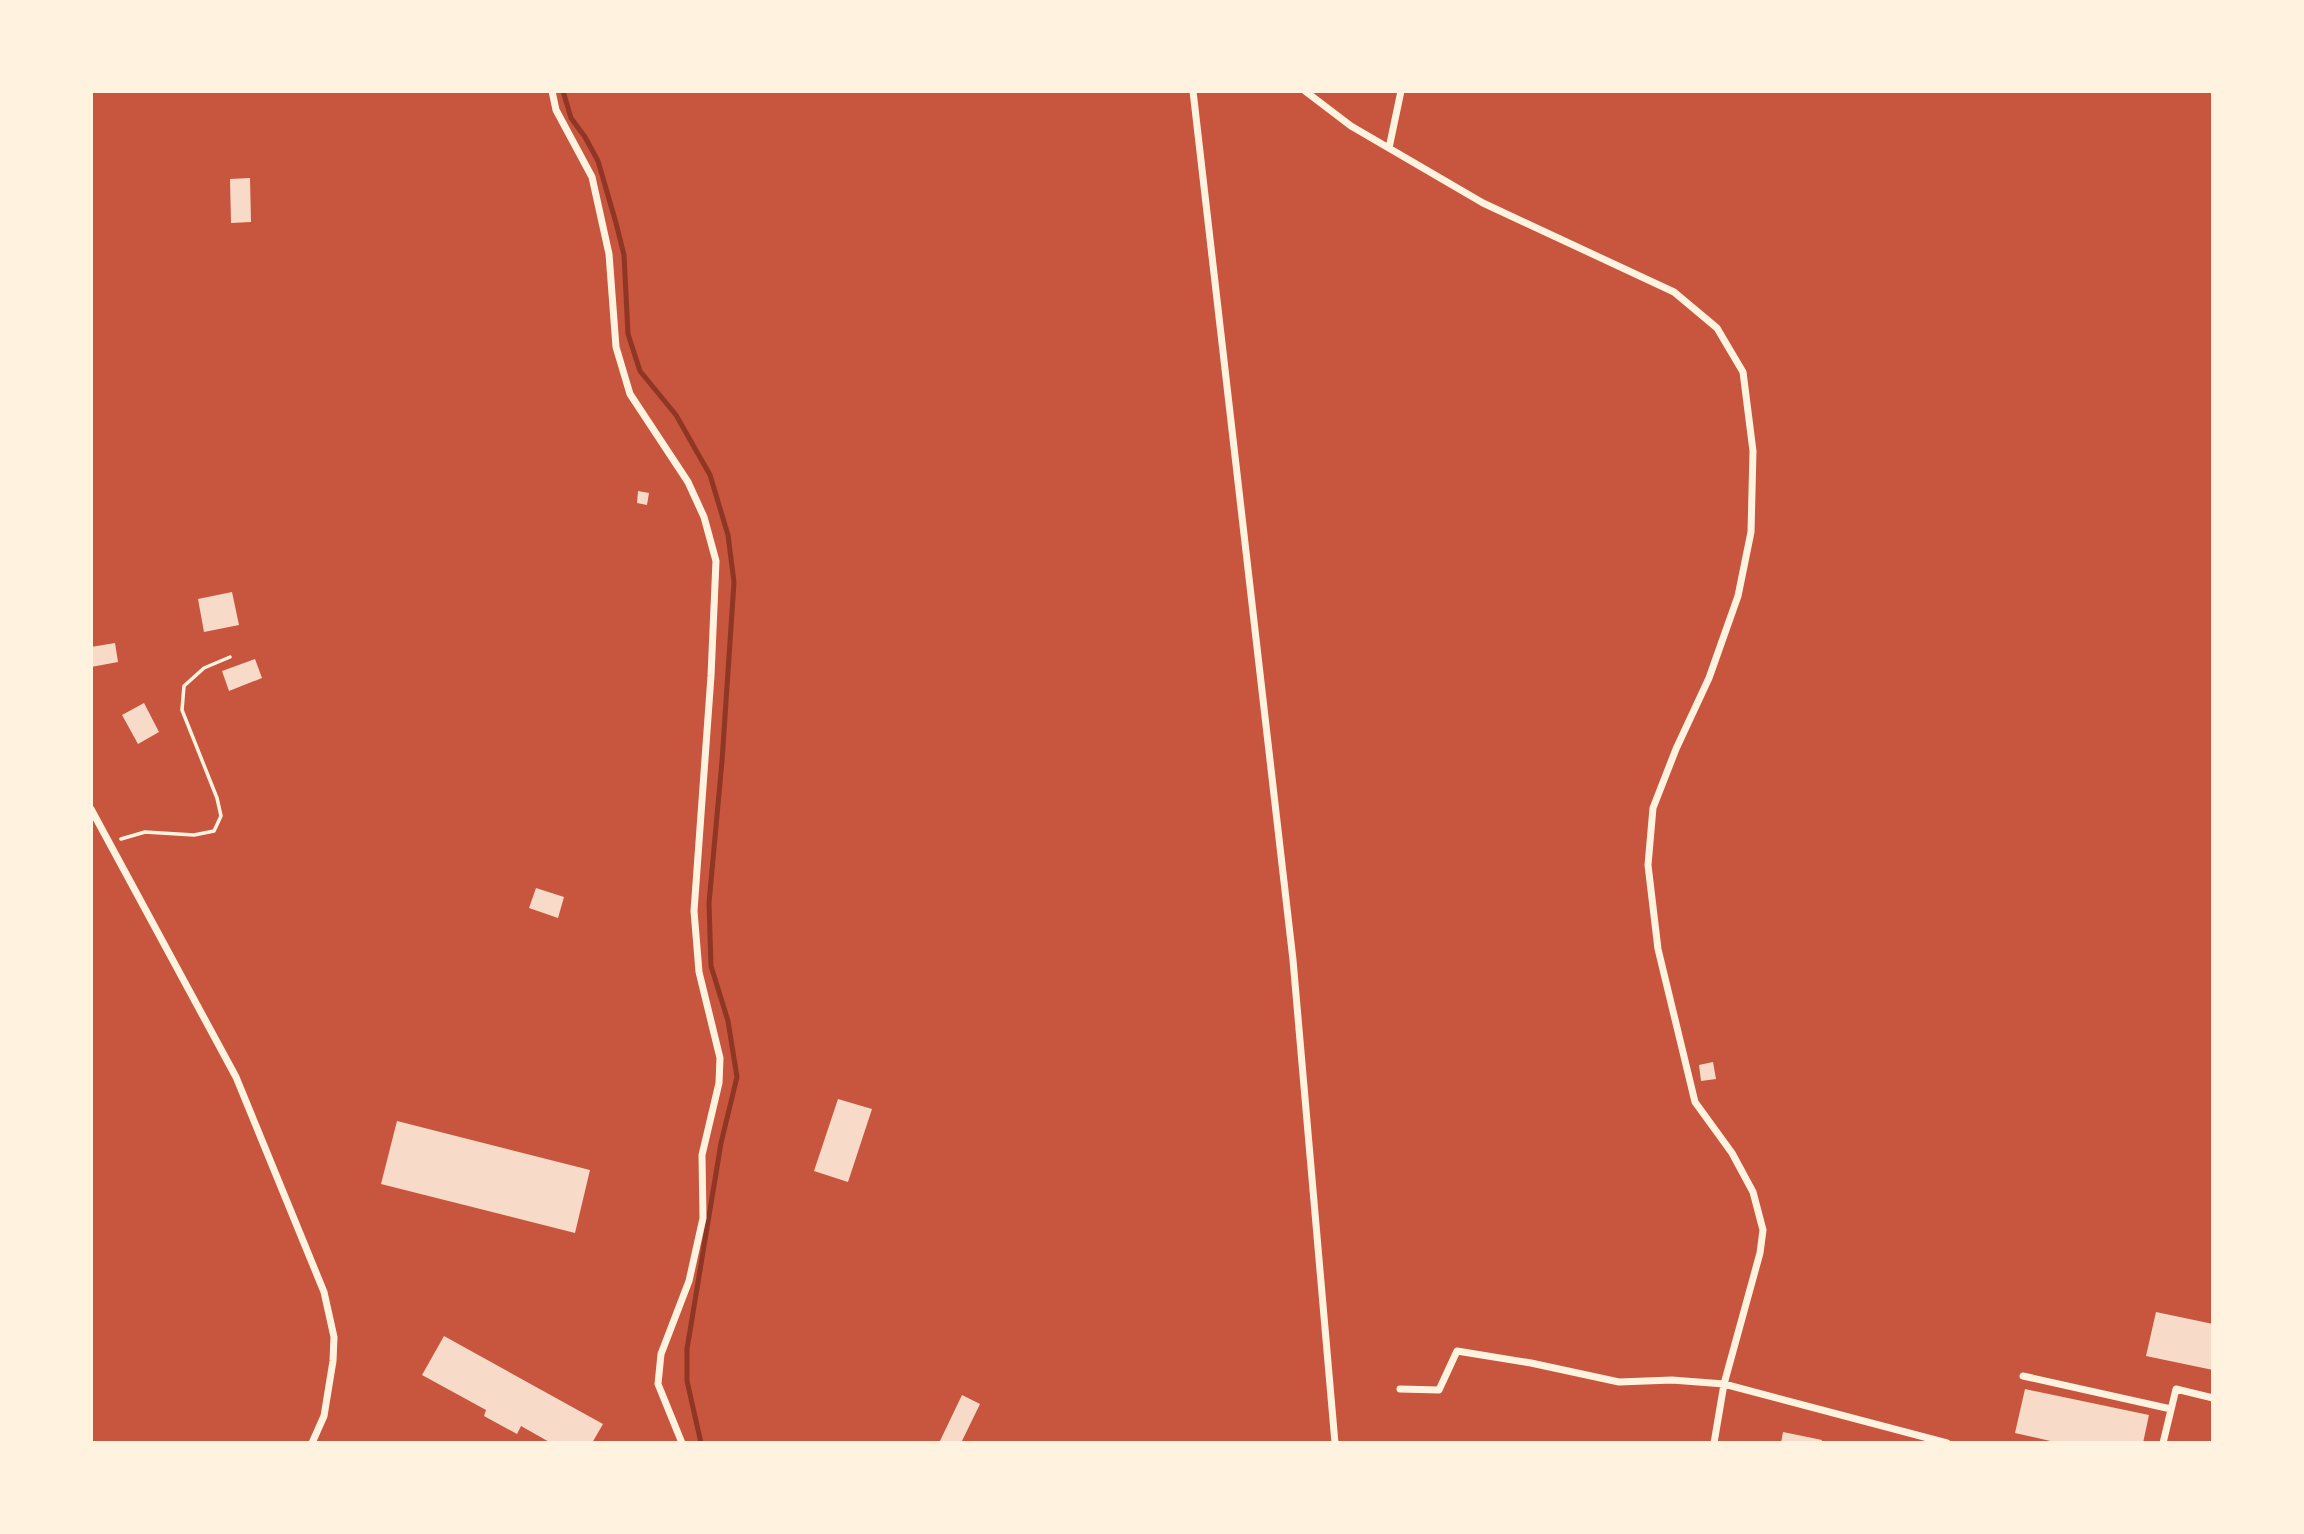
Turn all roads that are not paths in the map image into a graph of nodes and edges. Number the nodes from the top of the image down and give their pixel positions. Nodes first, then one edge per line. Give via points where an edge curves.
1 (552, 91) edge
2 (1305, 91) edge
3 (1401, 91) edge
4 (1194, 92) edge
5 (1389, 148) junction
6 (91, 809) edge
7 (2023, 1376) dead end
8 (1724, 1384) junction
9 (1400, 1390) dead end
10 (2213, 1398) edge
11 (2171, 1409) junction
12 (312, 1443) edge
13 (682, 1443) edge
14 (1335, 1443) edge
15 (1714, 1443) edge
16 (1947, 1443) edge
17 (2163, 1443) edge

1 - 13 street via 556,110 592,177 609,254 615,347 630,394 688,482 716,561 694,911 699,972 720,1058 719,1083 702,1155 703,1218 689,1281 661,1354 659,1384
2 - 5 street
3 - 5 street
4 - 14 street via 1293,960
5 - 8 street via 1483,203 1674,292 1717,328 1744,372 1753,451 1751,532 1726,631 1653,808 1648,865 1658,948 1695,1102 1753,1192 1762,1230 1760,1253
6 - 12 street via 236,1077 324,1293 334,1336 333,1362 324,1416
7 - 11 street
8 - 9 street via 1619,1382 1457,1351 1440,1390
8 - 15 street
8 - 16 street
10 - 11 street via 2176,1390
11 - 17 street

